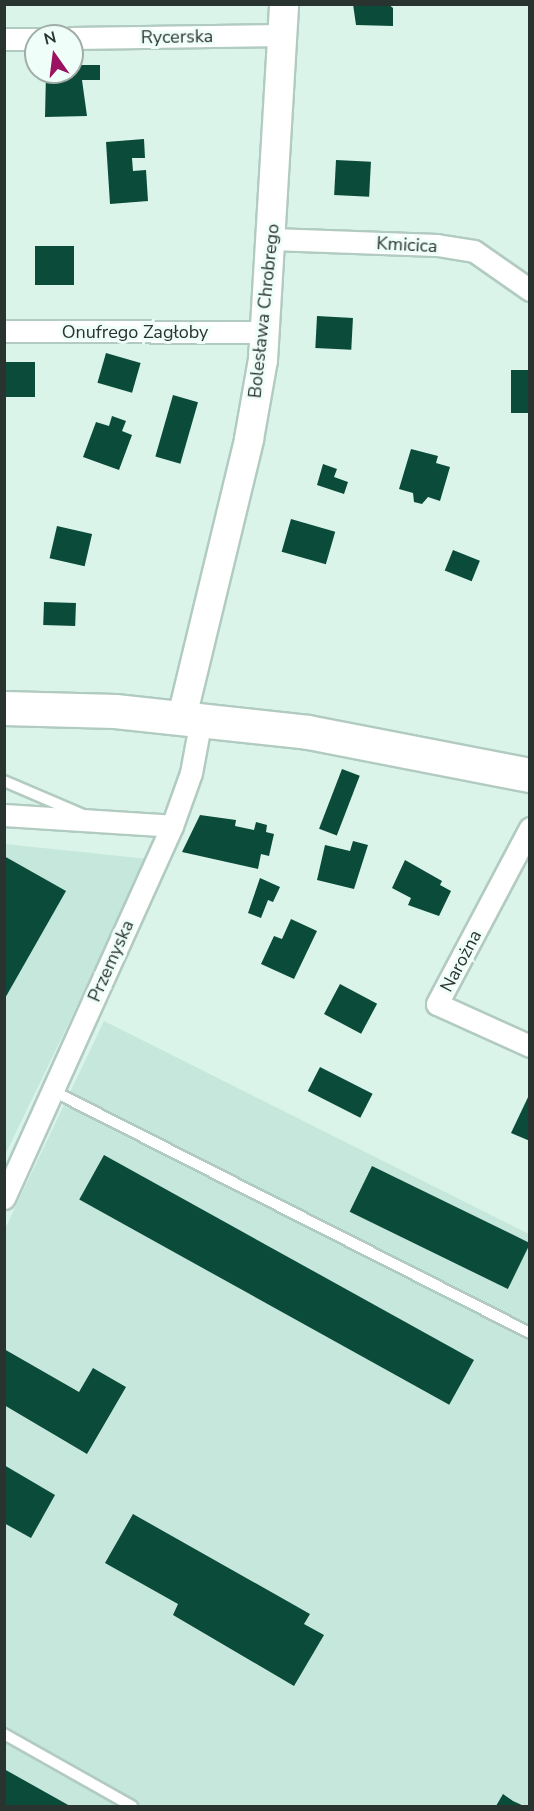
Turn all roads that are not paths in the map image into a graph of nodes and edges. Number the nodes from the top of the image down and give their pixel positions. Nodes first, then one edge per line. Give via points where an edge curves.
1 (284, 4) edge
2 (283, 35) junction
3 (84, 38) edge
4 (4, 39) edge
5 (24, 39) edge
6 (272, 239) junction
7 (530, 290) edge
8 (4, 331) edge
9 (266, 332) junction
10 (4, 708) edge
11 (191, 718) junction
12 (530, 775) edge
13 (4, 781) edge
14 (4, 815) edge
15 (94, 819) junction
16 (172, 826) junction
17 (530, 828) edge
18 (530, 1046) edge
19 (52, 1091) junction
20 (4, 1198) edge
21 (530, 1333) edge
22 (4, 1734) edge
23 (132, 1806) edge

1 - 2 street, Bolesława Chrobrego
2 - 3 street, Rycerska
2 - 6 street, Bolesława Chrobrego
4 - 5 street
6 - 7 street, Kmicica via 437,245 474,251
6 - 9 street, Bolesława Chrobrego
8 - 9 street, Onufrego Zagłoby
9 - 11 street, Bolesława Chrobrego via 249,439
10 - 11 main road
11 - 12 main road via 308,732
11 - 16 street, Przemyska via 191,773
13 - 15 lane
14 - 15 street
15 - 16 street
16 - 19 street, Przemyska
17 - 18 street, Narożna via 438,1004
19 - 20 street, Przemyska
19 - 21 lane
22 - 23 lane

